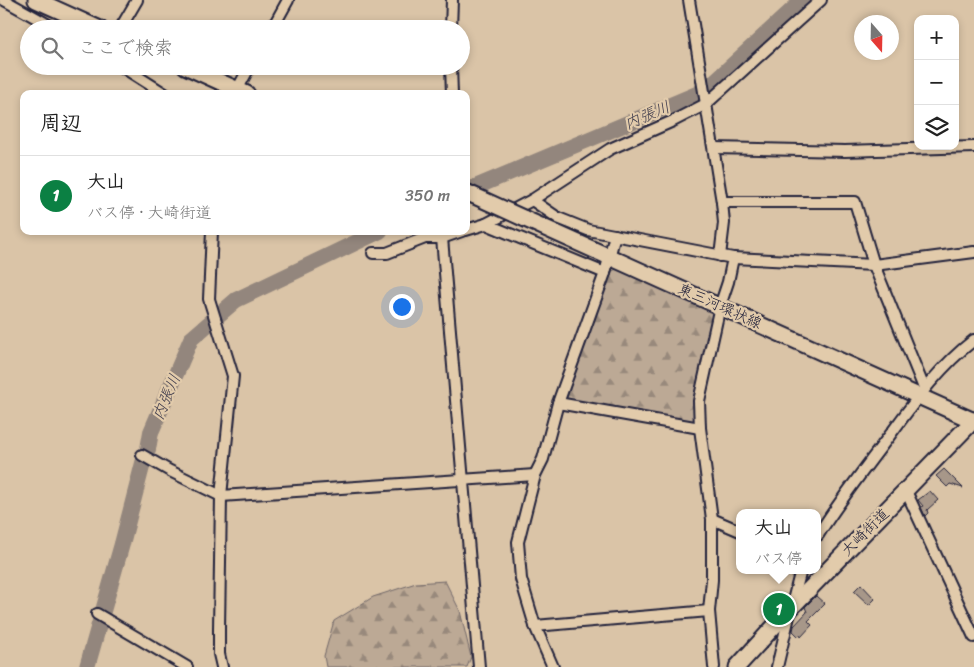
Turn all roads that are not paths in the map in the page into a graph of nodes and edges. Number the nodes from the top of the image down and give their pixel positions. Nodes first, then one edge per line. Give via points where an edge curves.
1 (4, 0) edge
2 (36, 0) edge
3 (137, 0) edge
4 (288, 0) edge
5 (452, 0) edge
6 (689, 0) edge
7 (821, 0) edge
8 (40, 20) edge
9 (80, 20) edge
10 (125, 20) edge
11 (277, 20) edge
12 (451, 20) edge
13 (135, 75) edge
14 (204, 75) edge
15 (247, 75) edge
16 (451, 75) edge
17 (159, 90) edge
18 (238, 90) edge
19 (243, 90) edge
20 (452, 90) edge
21 (706, 104) junction
22 (714, 148) junction
23 (974, 148) edge
24 (470, 194) edge
25 (532, 200) junction
26 (722, 202) junction
27 (486, 224) junction
28 (470, 229) edge
29 (212, 235) edge
30 (451, 235) edge
31 (615, 235) junction
32 (442, 238) junction
33 (974, 252) edge
34 (373, 253) dead end
35 (720, 256) junction
36 (610, 257) junction
37 (733, 258) junction
38 (874, 265) junction
39 (605, 273) junction
40 (720, 306) junction
41 (974, 340) edge
42 (922, 392) junction
43 (558, 403) junction
44 (974, 420) edge
45 (700, 428) junction
46 (142, 455) dead end
47 (535, 475) junction
48 (463, 480) junction
49 (906, 491) junction
50 (221, 496) junction
51 (712, 518) junction
52 (736, 529) edge
53 (821, 530) edge
54 (800, 574) edge
55 (791, 608) junction
56 (709, 611) junction
57 (97, 614) dead end
58 (535, 626) junction
59 (974, 637) edge
60 (187, 667) edge
61 (222, 667) edge
62 (479, 667) edge
63 (553, 667) edge
64 (714, 667) edge
65 (737, 667) edge
66 (777, 667) edge

1 - 8 street
2 - 9 main road
3 - 10 street
4 - 11 street
5 - 12 street
6 - 21 street
7 - 21 street
13 - 17 street
14 - 18 main road
15 - 19 street
16 - 20 street
21 - 22 street
21 - 25 street via 610,149
22 - 23 street via 845,151
22 - 26 street
24 - 36 main road, 東三河環状線, bridge
25 - 27 street
25 - 31 street via 558,218 588,230
26 - 35 street via 724,223
26 - 38 street via 855,202
27 - 28 street
27 - 39 street
29 - 50 street via 210,306 233,376
30 - 32 street
31 - 35 street
31 - 36 street
32 - 34 street via 425,238 387,253
32 - 48 street
33 - 38 street
35 - 37 street
36 - 39 street
36 - 40 main road, 東三河環状線
37 - 38 street
37 - 40 street
38 - 42 street
39 - 43 street
40 - 42 main road, 東三河環状線
40 - 45 street via 700,401
41 - 42 street
42 - 44 main road, 東三河環状線
42 - 53 street
43 - 45 street
43 - 47 street via 543,459
44 - 49 main road, 大崎街道
45 - 51 street
46 - 50 street
47 - 48 street
47 - 58 street via 518,542 521,579
48 - 50 street
48 - 62 street
49 - 55 main road, 大崎街道
49 - 59 street
50 - 61 street via 219,654
51 - 52 street
51 - 56 street
54 - 55 street
55 - 65 main road, 大崎街道
55 - 66 street
56 - 58 street
56 - 64 street
57 - 60 street
58 - 63 street

